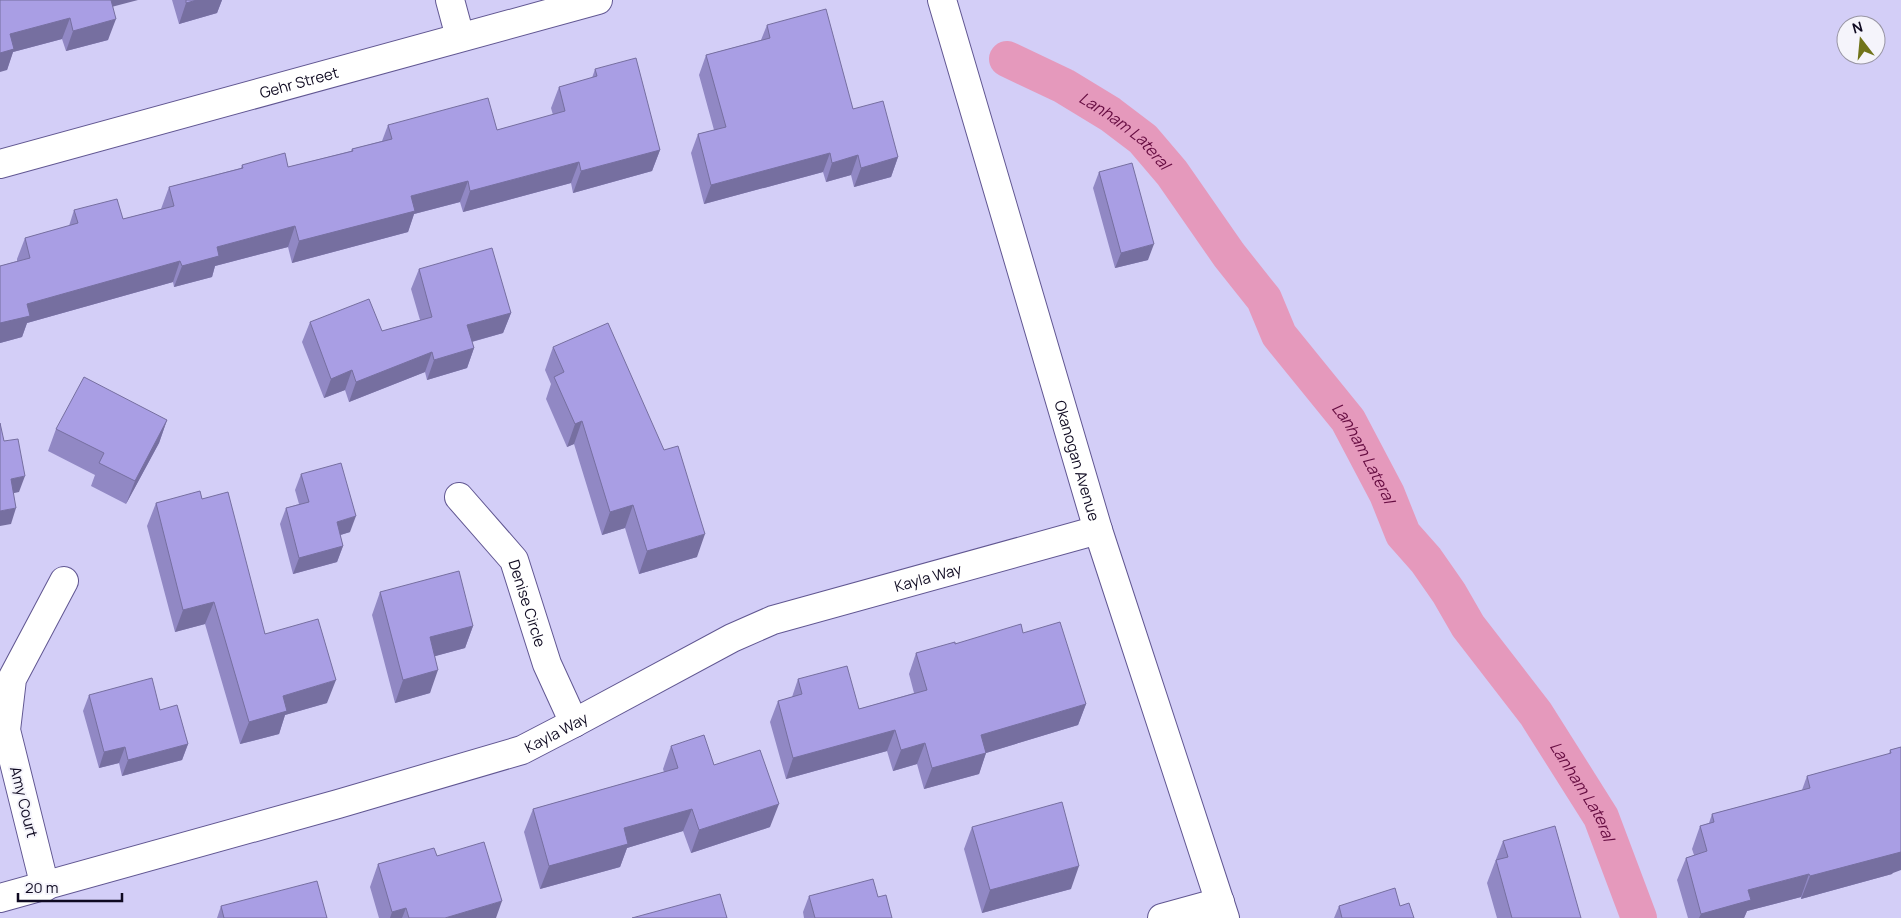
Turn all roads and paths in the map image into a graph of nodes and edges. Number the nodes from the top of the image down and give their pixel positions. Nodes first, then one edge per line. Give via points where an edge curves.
1 (450, 0) edge
2 (598, 0) edge
3 (942, 0) edge
4 (460, 37) junction
5 (0, 164) edge
6 (459, 497) dead end
7 (1098, 530) junction
8 (64, 581) dead end
9 (574, 723) junction
10 (45, 886) junction
11 (0, 898) edge
12 (1222, 910) edge
13 (1162, 918) edge

1 - 4 street
2 - 4 street, Gehr Street
3 - 7 street, Okanogan Avenue
4 - 5 street, Gehr Street
6 - 9 street, Denise Circle via 514,560 548,664
7 - 9 street, Kayla Way via 773,620 732,638
7 - 12 street, Okanogan Avenue
8 - 10 street, Amy Court via 12,679 6,730
9 - 10 street, Kayla Way via 522,750
10 - 11 street, Kayla Way
12 - 13 street

